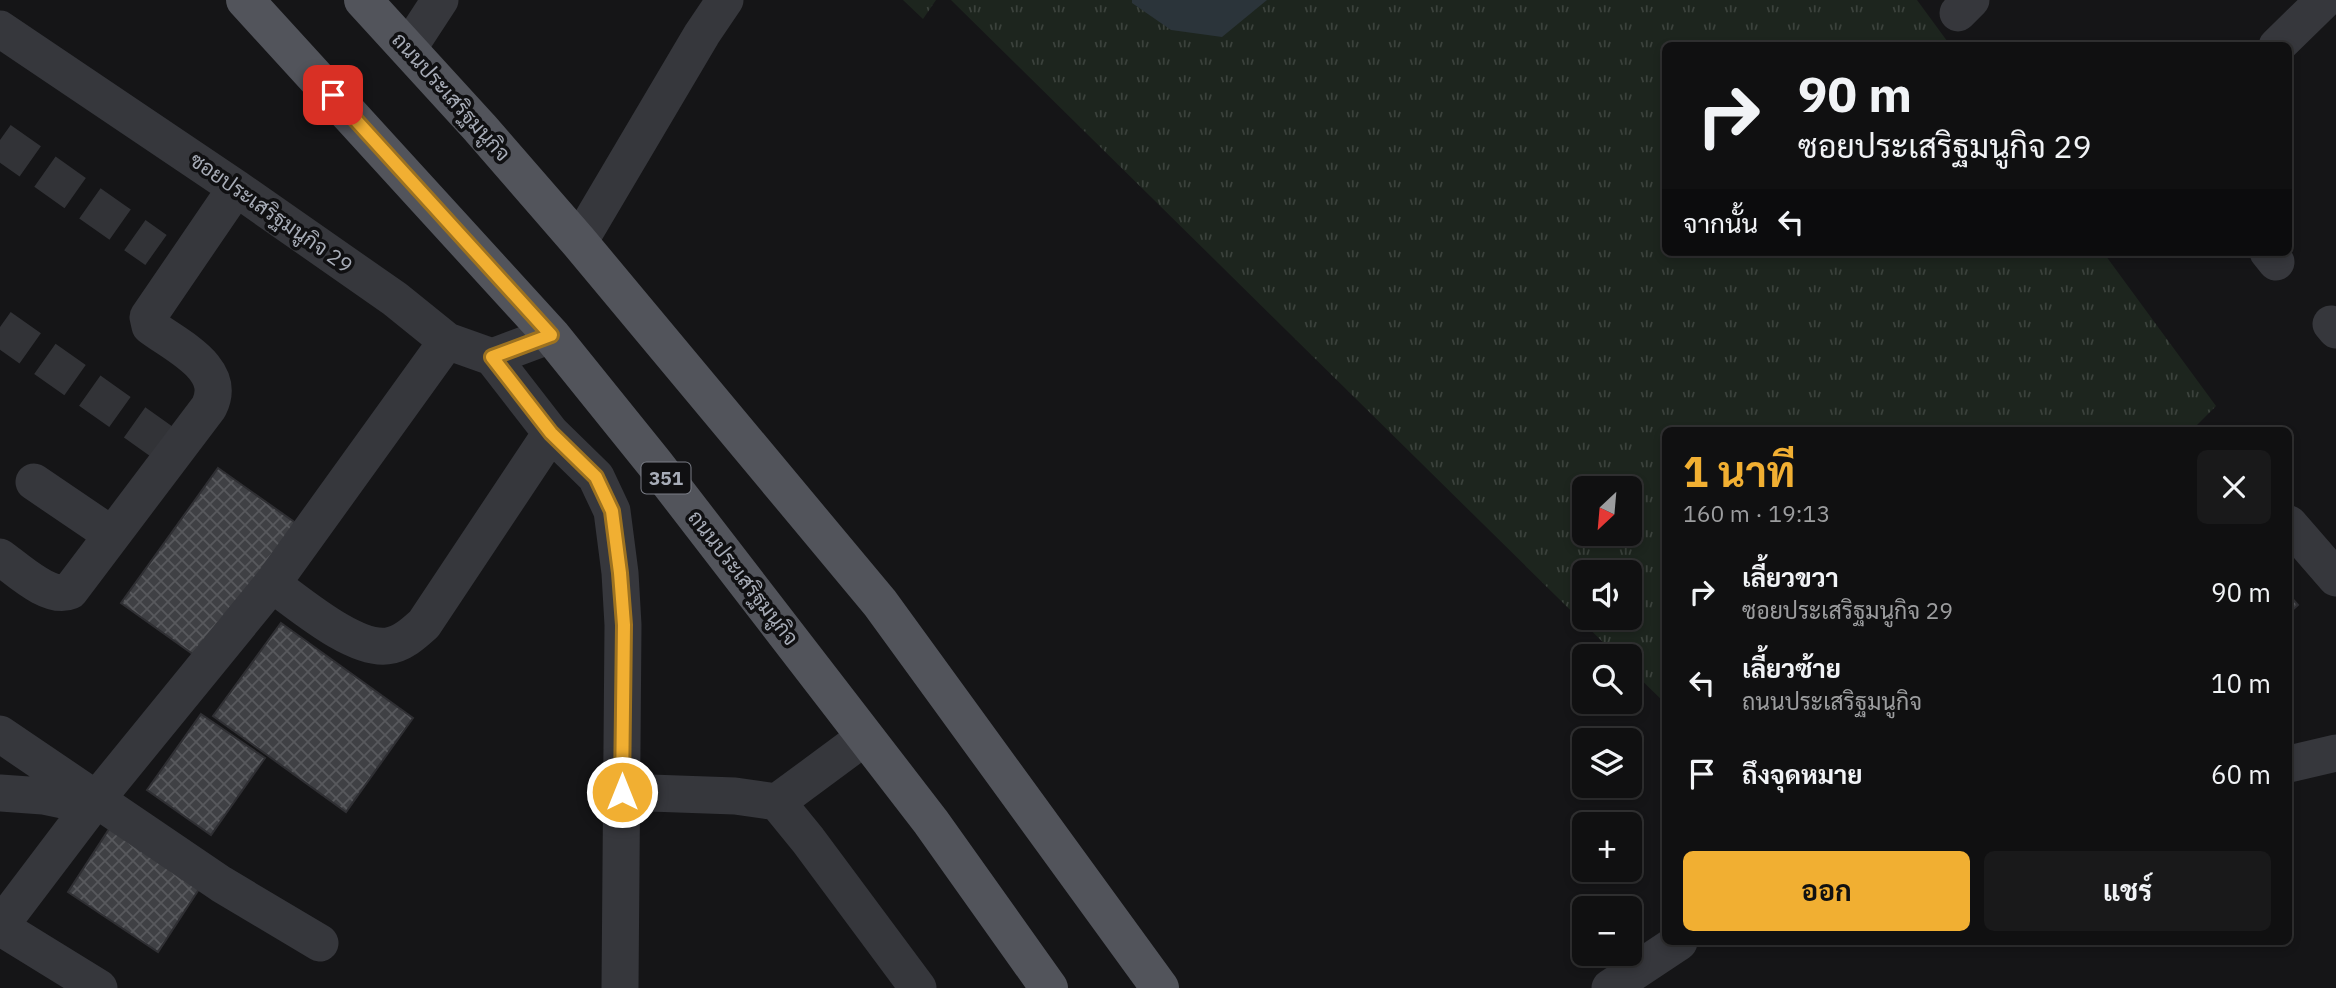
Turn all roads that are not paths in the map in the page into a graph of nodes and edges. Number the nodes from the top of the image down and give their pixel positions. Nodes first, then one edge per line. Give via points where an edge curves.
1 (245, 0) edge
2 (363, 0) edge
3 (440, 0) edge
4 (725, 0) edge
5 (2321, 10) edge
6 (0, 29) edge
7 (2282, 42) edge
8 (408, 49) junction
9 (236, 188) junction
10 (579, 242) junction
11 (551, 335) junction
12 (447, 341) junction
13 (492, 357) junction
14 (551, 433) junction
15 (34, 482) dead end
16 (2292, 527) edge
17 (112, 535) junction
18 (0, 557) edge
19 (2336, 578) edge
20 (272, 584) junction
21 (0, 734) edge
22 (865, 737) junction
23 (2336, 753) edge
24 (2292, 763) edge
25 (622, 792) junction
26 (0, 793) edge
27 (777, 802) junction
28 (93, 803) junction
29 (0, 927) edge
30 (320, 943) dead end
31 (1674, 945) edge
32 (1040, 985) edge
33 (99, 988) edge
34 (620, 988) edge
35 (918, 988) edge
36 (1160, 988) edge
37 (1609, 988) edge

1 - 11 main road, ถนนประเสริฐมนูกิจ / 351
2 - 8 main road, ถนนประเสริฐมนูกิจ
3 - 8 street
4 - 10 street
5 - 7 street
6 - 9 street, ซอยประเสริฐมนูกิจ 29
8 - 10 main road, ถนนประเสริฐมนูกิจ
9 - 12 street, ซอยประเสริฐมนูกิจ 29
9 - 17 street via 168,259 148,317 155,329 206,367 215,386 214,396
10 - 36 main road, ถนนประเสริฐมนูกิจ via 880,603
11 - 13 street
11 - 22 main road, ถนนประเสริฐมนูกิจ / 351
12 - 13 street, ซอยประเสริฐมนูกิจ 29
12 - 20 street
13 - 14 street
14 - 20 street via 424,624 405,640 370,645 342,633
14 - 25 street via 596,477 612,511 624,625
15 - 17 street
16 - 19 street
17 - 18 street via 70,591 62,594 51,593
20 - 28 street
21 - 28 street
22 - 27 street
22 - 32 main road, ถนนประเสริฐมนูกิจ / 351 via 930,822
23 - 24 street
25 - 27 street
25 - 34 street
26 - 28 street
27 - 35 street
28 - 29 street
28 - 30 street
29 - 33 street
31 - 37 street

